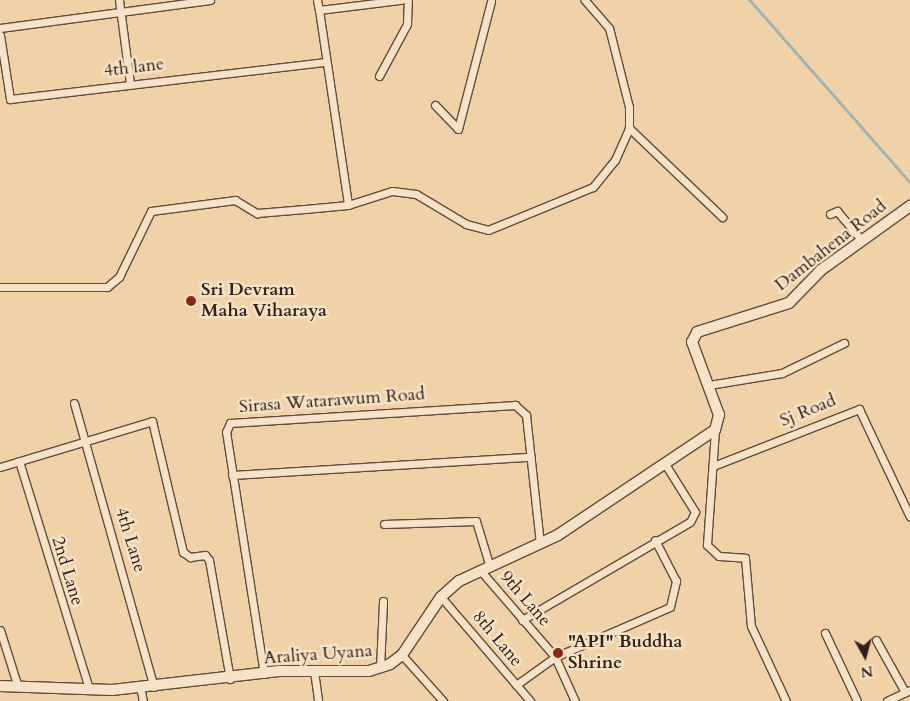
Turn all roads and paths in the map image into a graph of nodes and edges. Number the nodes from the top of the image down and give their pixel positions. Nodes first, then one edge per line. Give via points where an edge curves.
1 (119, 0) edge
2 (210, 0) edge
3 (317, 0) edge
4 (401, 0) edge
5 (408, 0) edge
6 (486, 0) edge
7 (493, 0) edge
8 (585, 0) edge
9 (120, 10) junction
10 (319, 10) junction
11 (0, 28) edge
12 (0, 35) edge
13 (326, 62) junction
14 (379, 76) dead end
15 (130, 83) junction
16 (435, 105) dead end
17 (629, 128) junction
18 (348, 205) junction
19 (910, 206) edge
20 (830, 214) dead end
21 (722, 216) dead end
22 (861, 240) junction
23 (0, 287) edge
24 (844, 343) dead end
25 (709, 384) junction
26 (74, 403) dead end
27 (715, 430) junction
28 (84, 441) junction
29 (530, 457) junction
30 (19, 461) junction
31 (665, 464) junction
32 (713, 466) junction
33 (0, 467) edge
34 (232, 475) junction
35 (910, 517) edge
36 (384, 524) dead end
37 (655, 540) junction
38 (540, 544) junction
39 (485, 568) junction
40 (441, 597) junction
41 (383, 601) dead end
42 (522, 620) junction
43 (0, 630) edge
44 (825, 633) dead end
45 (876, 640) dead end
46 (402, 655) junction
47 (555, 657) junction
48 (380, 668) junction
49 (314, 671) junction
50 (264, 674) junction
51 (230, 679) junction
52 (17, 684) junction
53 (516, 685) junction
54 (0, 686) edge
55 (140, 686) junction
56 (154, 687) junction
57 (89, 689) junction
58 (908, 691) edge
59 (143, 701) edge
60 (318, 701) edge
61 (443, 701) edge
62 (530, 701) edge
63 (575, 701) edge
64 (786, 701) edge
65 (857, 701) edge
66 (888, 701) edge

1 - 9 street
2 - 9 street
3 - 10 street
4 - 10 street
5 - 14 street via 407,24
6 - 7 street
7 - 16 street via 458,129
8 - 17 street via 609,28 627,99
9 - 11 street
9 - 15 street
10 - 13 street
12 - 15 street, 4th lane via 10,99
13 - 15 street, 4th lane
13 - 18 street
17 - 18 street via 615,160 597,184 488,230 466,224 416,194 392,191
17 - 21 street
18 - 23 street via 257,213 234,200 151,211 119,277 107,287
19 - 22 street, Dambahena Road
20 - 22 street via 837,211
22 - 25 street, Dambahena Road via 789,303 697,332 692,342
24 - 25 street via 782,373
25 - 27 street, Dambahena Road via 719,416
26 - 28 street, 4th Lane
27 - 31 street, Araliya Uyana
27 - 32 street
28 - 30 street
28 - 51 street via 152,421 183,552 190,557 205,555 209,560
28 - 56 street, 4th Lane
29 - 34 street
29 - 34 street, Sirasa Watarawum Road via 526,415 515,405 295,417 230,423 226,432
29 - 38 street, Sirasa Watarawum Road
30 - 33 street
30 - 57 street, 2nd Lane
31 - 37 street via 695,512 690,522
31 - 38 street, Araliya Uyana
32 - 35 street, Sj Road via 859,409
32 - 64 street via 707,545 719,556 745,558 752,626
34 - 50 street, Sirasa Watarawum Road
36 - 39 street via 476,521
37 - 42 street
37 - 47 street via 676,581 670,607
38 - 39 street, Araliya Uyana
39 - 40 street, Araliya Uyana
39 - 42 street, 9th Lane
40 - 46 street, Araliya Uyana
40 - 53 street, 8th Lane
41 - 48 street
42 - 47 street, 9th Lane
43 - 52 street
44 - 65 street
45 - 58 street
46 - 48 street, Araliya Uyana
46 - 61 street
47 - 53 street
47 - 63 street, 9th Lane
48 - 49 street, Araliya Uyana
49 - 50 street, Araliya Uyana
49 - 60 street
50 - 51 street, Araliya Uyana
51 - 56 street, Araliya Uyana
52 - 54 street, Araliya Uyana
52 - 57 street, Araliya Uyana
53 - 62 street, 8th Lane
55 - 56 street, Araliya Uyana
55 - 57 street, Araliya Uyana
55 - 59 street
58 - 66 street

